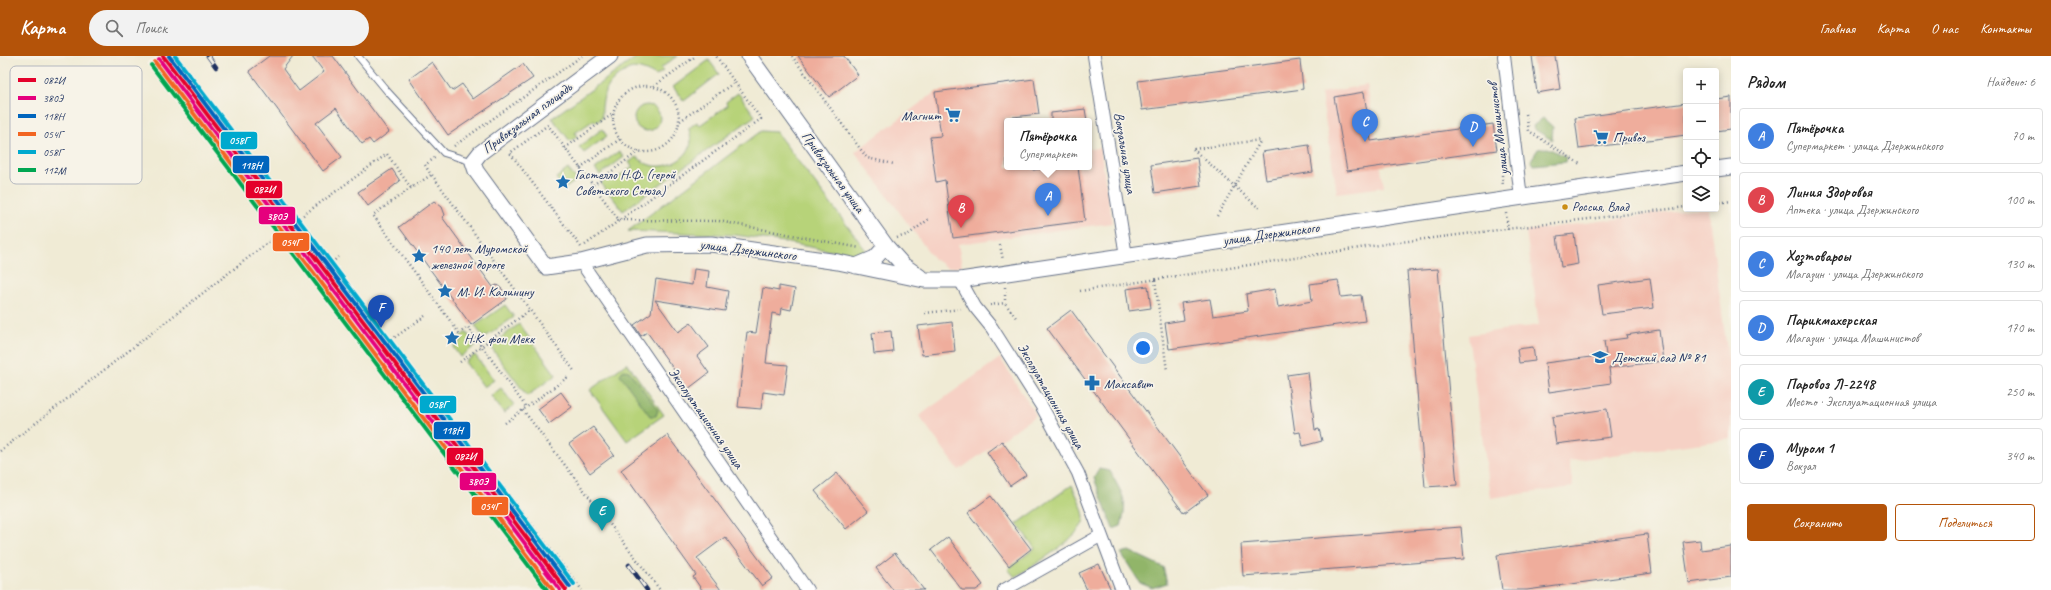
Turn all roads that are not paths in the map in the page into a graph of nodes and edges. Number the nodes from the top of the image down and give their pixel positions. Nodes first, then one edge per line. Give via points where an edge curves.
1 (358, 56) edge
2 (610, 56) edge
3 (749, 56) edge
4 (1094, 56) edge
5 (1504, 56) edge
6 (472, 162) junction
7 (1731, 167) edge
8 (1719, 169) edge
9 (1683, 173) edge
10 (1521, 198) junction
11 (885, 244) junction
12 (1126, 256) junction
13 (581, 262) junction
14 (856, 266) junction
15 (546, 267) joint
16 (924, 280) junction
17 (960, 280) junction
18 (1100, 536) junction
19 (807, 590) edge
20 (1004, 590) edge
21 (1122, 590) edge

1 - 6 lane via 444,153
2 - 6 street, Привокзальная площадь via 480,153
3 - 11 street, Привокзальная улица
4 - 12 street, Вокзальная улица
5 - 10 street, улица Машинистов
6 - 15 street, Привокзальная площадь
7 - 8 street
9 - 10 street, улица Дзержинского
10 - 12 street, улица Дзержинского
11 - 14 street via 875,258
11 - 16 street, Привокзальная улица via 903,265
12 - 17 street, улица Дзержинского
13 - 14 street, улица Дзержинского via 647,244 711,244
13 - 15 street, улица Дзержинского
13 - 19 street, Эксплуатационная улица
14 - 16 street, улица Дзержинского
16 - 17 street, улица Дзержинского
17 - 18 street, Эксплуатационная улица via 975,308 992,328 1041,405 1078,473
18 - 20 street
18 - 21 street, Эксплуатационная улица

